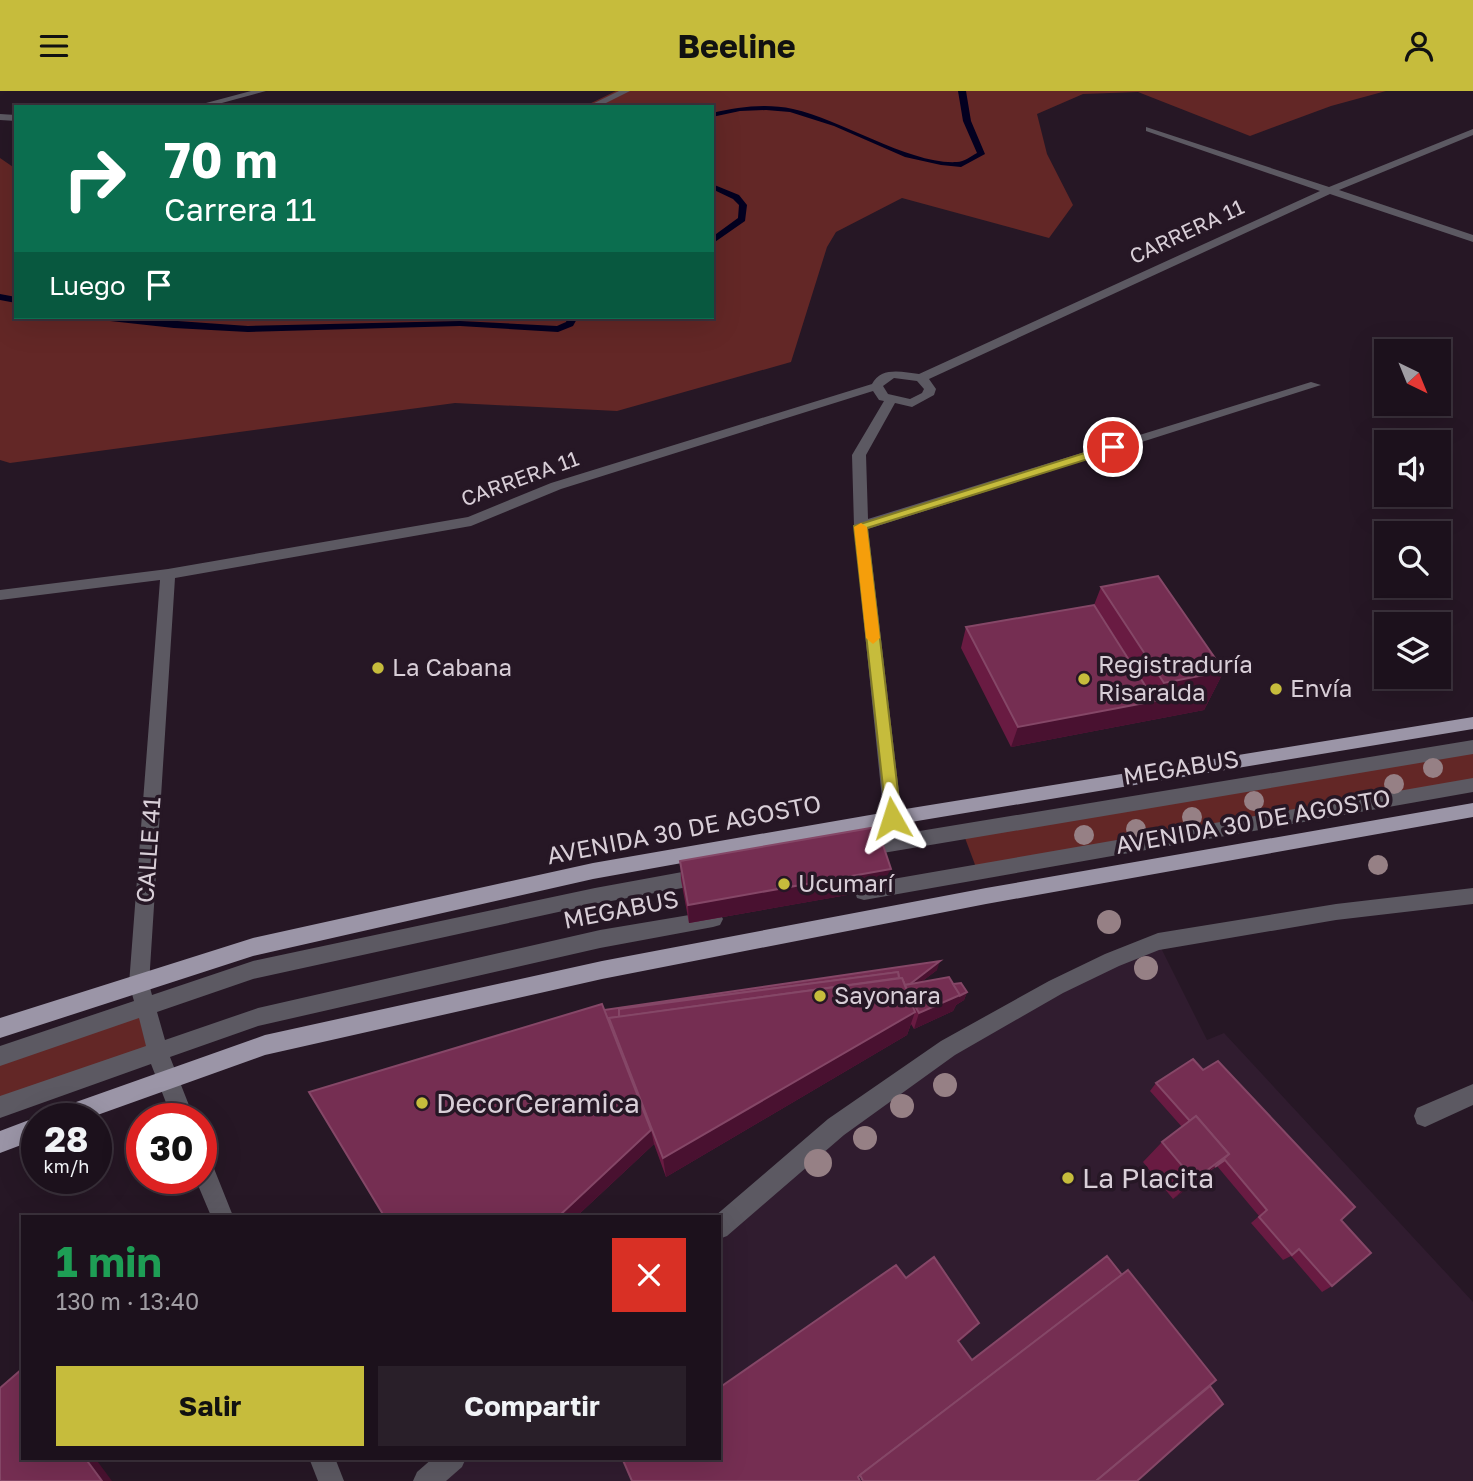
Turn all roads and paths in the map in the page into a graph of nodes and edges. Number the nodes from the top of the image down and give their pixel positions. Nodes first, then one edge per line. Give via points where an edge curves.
1 (262, 91) edge
2 (626, 91) edge
3 (203, 105) edge
4 (594, 105) edge
5 (1149, 129) dead end
6 (1473, 132) edge
7 (1330, 190) junction
8 (1473, 239) edge
9 (921, 378) junction
10 (1315, 385) dead end
11 (877, 386) junction
12 (891, 400) junction
13 (861, 526) junction
14 (168, 574) junction
15 (0, 595) edge
16 (1473, 723) edge
17 (1473, 747) edge
18 (1473, 785) edge
19 (1473, 810) edge
20 (892, 818) junction
21 (846, 851) edge
22 (723, 873) edge
23 (847, 895) edge
24 (1473, 896) edge
25 (729, 916) edge
26 (139, 984) junction
27 (146, 1006) junction
28 (0, 1028) edge
29 (159, 1052) junction
30 (0, 1056) edge
31 (166, 1079) junction
32 (1473, 1094) edge
33 (102, 1103) edge
34 (176, 1103) edge
35 (0, 1107) edge
36 (1425, 1116) dead end
37 (21, 1134) edge
38 (0, 1142) edge
39 (213, 1194) edge
40 (222, 1215) edge
41 (721, 1226) edge
42 (323, 1460) edge
43 (451, 1460) edge
44 (331, 1481) edge
45 (426, 1481) edge

1 - 3 street
2 - 4 street
5 - 7 street
6 - 7 street, CARRERA 11
7 - 8 street
7 - 9 street, CARRERA 11
9 - 11 street, CARRERA 11 via 892,374
9 - 12 street via 930,389 922,400
10 - 13 street
11 - 12 street via 883,397
11 - 14 street, CARRERA 11 via 556,486 471,521
12 - 13 street via 859,455
13 - 20 street
14 - 15 street, CARRERA 11
14 - 26 street, CALLE 41
16 - 20 main road, AVENIDA 30 DE AGOSTO
17 - 21 street, MEGABUS
18 - 23 street
19 - 31 main road, AVENIDA 30 DE AGOSTO via 602,970 265,1045
20 - 26 main road, AVENIDA 30 DE AGOSTO via 593,871 253,947
22 - 27 street, MEGABUS via 253,970
24 - 41 street via 1336,912 1158,942 1112,960 948,1048 836,1127
25 - 29 street, MEGABUS via 600,939 258,1017
26 - 27 street, CALLE 41
26 - 28 main road, AVENIDA 30 DE AGOSTO
27 - 29 street, CALLE 41
27 - 30 street, MEGABUS
29 - 31 street, CALLE 41
29 - 35 street, MEGABUS
31 - 33 main road, AVENIDA 30 DE AGOSTO
31 - 34 street, CALLE 41
32 - 36 street
37 - 38 main road
39 - 40 street
42 - 44 street
43 - 45 street

